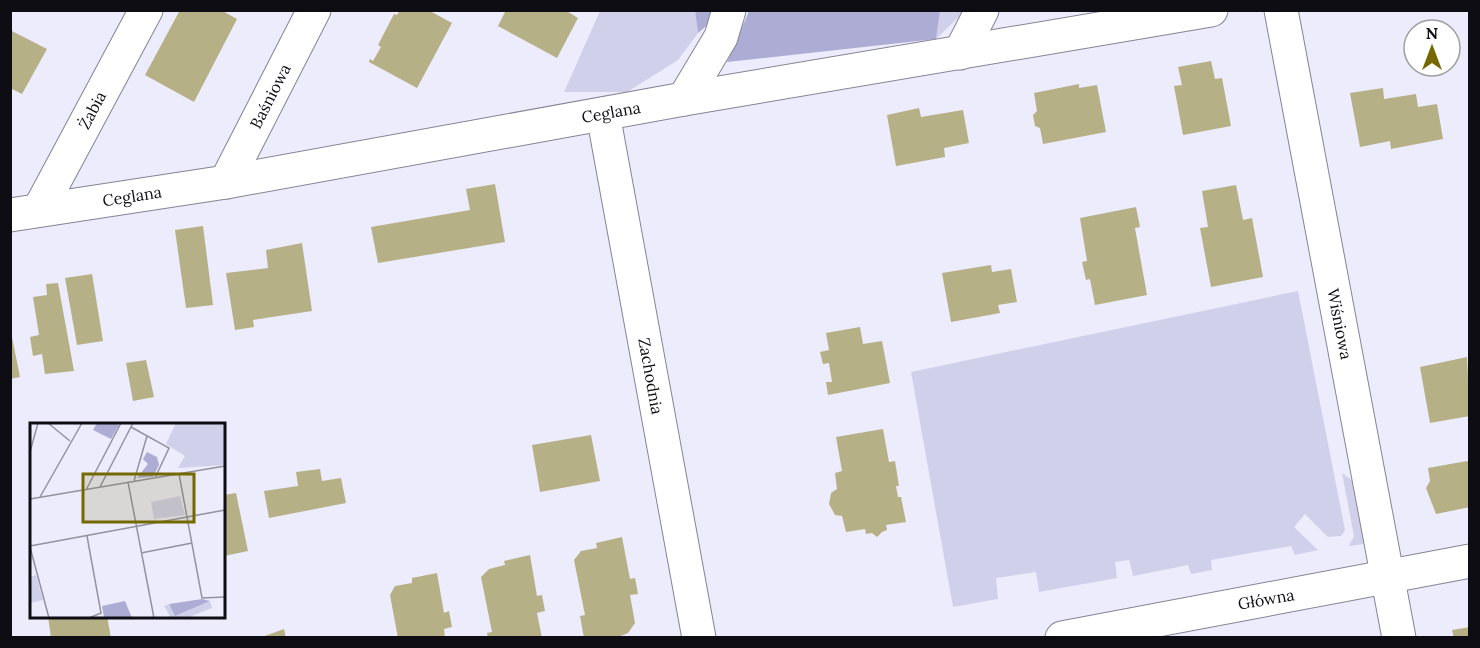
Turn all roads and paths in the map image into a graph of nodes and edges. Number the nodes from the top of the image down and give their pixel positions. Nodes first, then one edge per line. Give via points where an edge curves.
1 (146, 10) edge
2 (314, 10) edge
3 (729, 10) edge
4 (982, 10) edge
5 (1211, 10) edge
6 (1281, 10) edge
7 (960, 53) junction
8 (684, 99) junction
9 (603, 114) junction
10 (226, 182) junction
11 (25, 213) edge
12 (1470, 561) edge
13 (1387, 577) junction
14 (699, 638) edge
15 (1062, 638) edge
16 (1399, 638) edge

1 - 11 street, Żabia
2 - 10 street, Baśniowa
3 - 8 street via 721,37
4 - 7 street
5 - 7 street, Ceglana
6 - 13 street, Wiśniowa
7 - 8 street, Ceglana
8 - 9 street, Ceglana
9 - 10 street, Ceglana
9 - 14 street, Zachodnia
10 - 11 street, Ceglana
12 - 13 street, Główna
13 - 15 street, Główna
13 - 16 street, Wiśniowa

